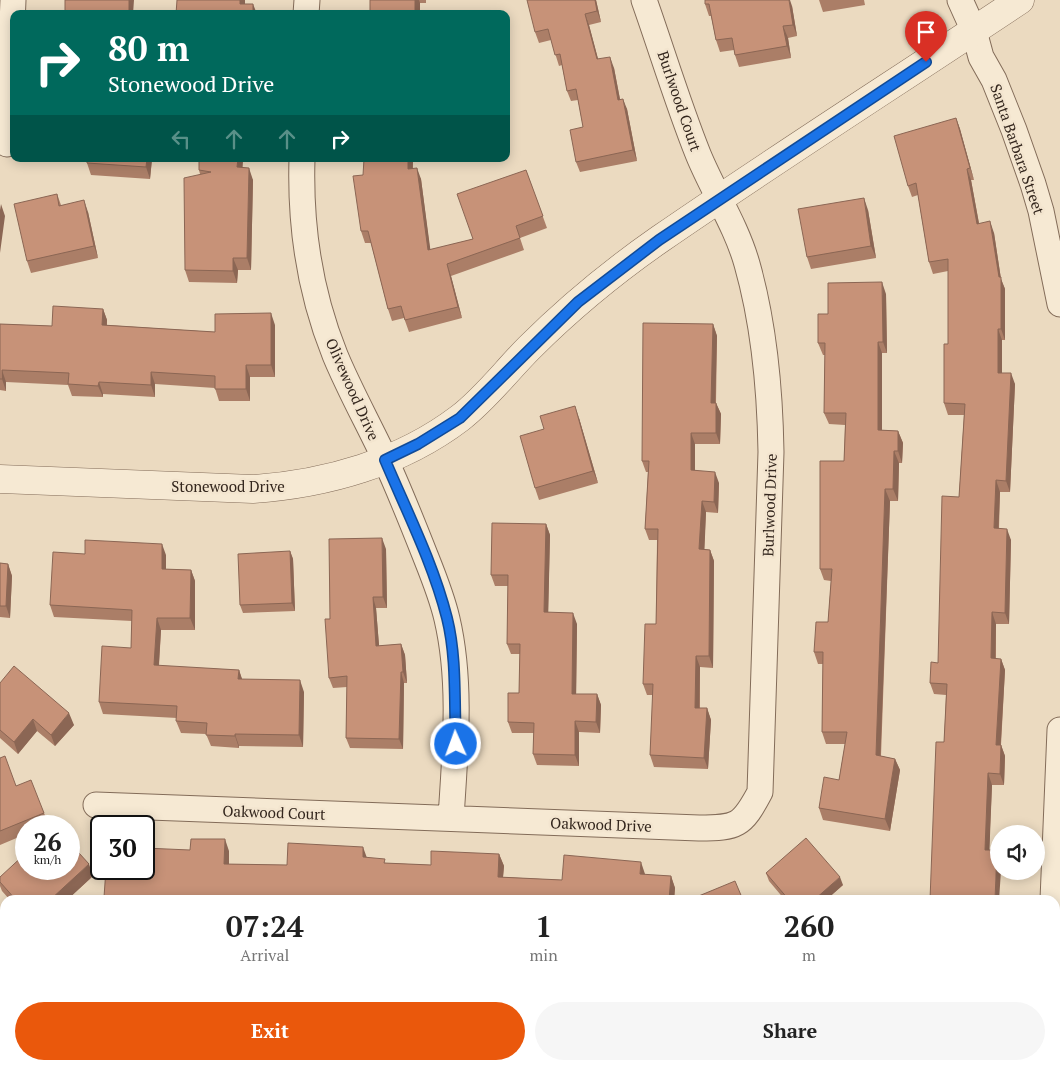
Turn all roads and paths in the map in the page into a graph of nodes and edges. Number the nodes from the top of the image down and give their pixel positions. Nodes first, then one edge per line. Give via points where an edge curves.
1 (644, 0) edge
2 (960, 0) edge
3 (1020, 0) edge
4 (974, 31) junction
5 (10, 72) edge
6 (7, 144) dead end
7 (302, 162) edge
8 (721, 199) junction
9 (1060, 304) edge
10 (385, 460) junction
11 (0, 479) edge
12 (1060, 730) edge
13 (96, 805) dead end
14 (748, 815) joint
15 (451, 818) junction
16 (1054, 895) edge

1 - 8 street, Burlwood Court via 698,155
2 - 4 street, Santa Barbara Street
3 - 4 street, Stonewood Drive
4 - 8 street, Stonewood Drive
4 - 9 street, Santa Barbara Street via 981,57 994,80 1033,184
5 - 6 street
7 - 10 street, Olivewood Drive via 302,209 319,307 335,354
8 - 10 street, Stonewood Drive via 659,240 578,302 460,418
8 - 14 street, Burlwood Drive via 747,263 755,296 770,420 760,792
10 - 11 street, Stonewood Drive via 320,481 253,489
10 - 15 street, Olivewood Drive via 447,619 454,668 456,744
12 - 16 street
13 - 15 street, Oakwood Court
14 - 15 street, Oakwood Drive via 728,828

